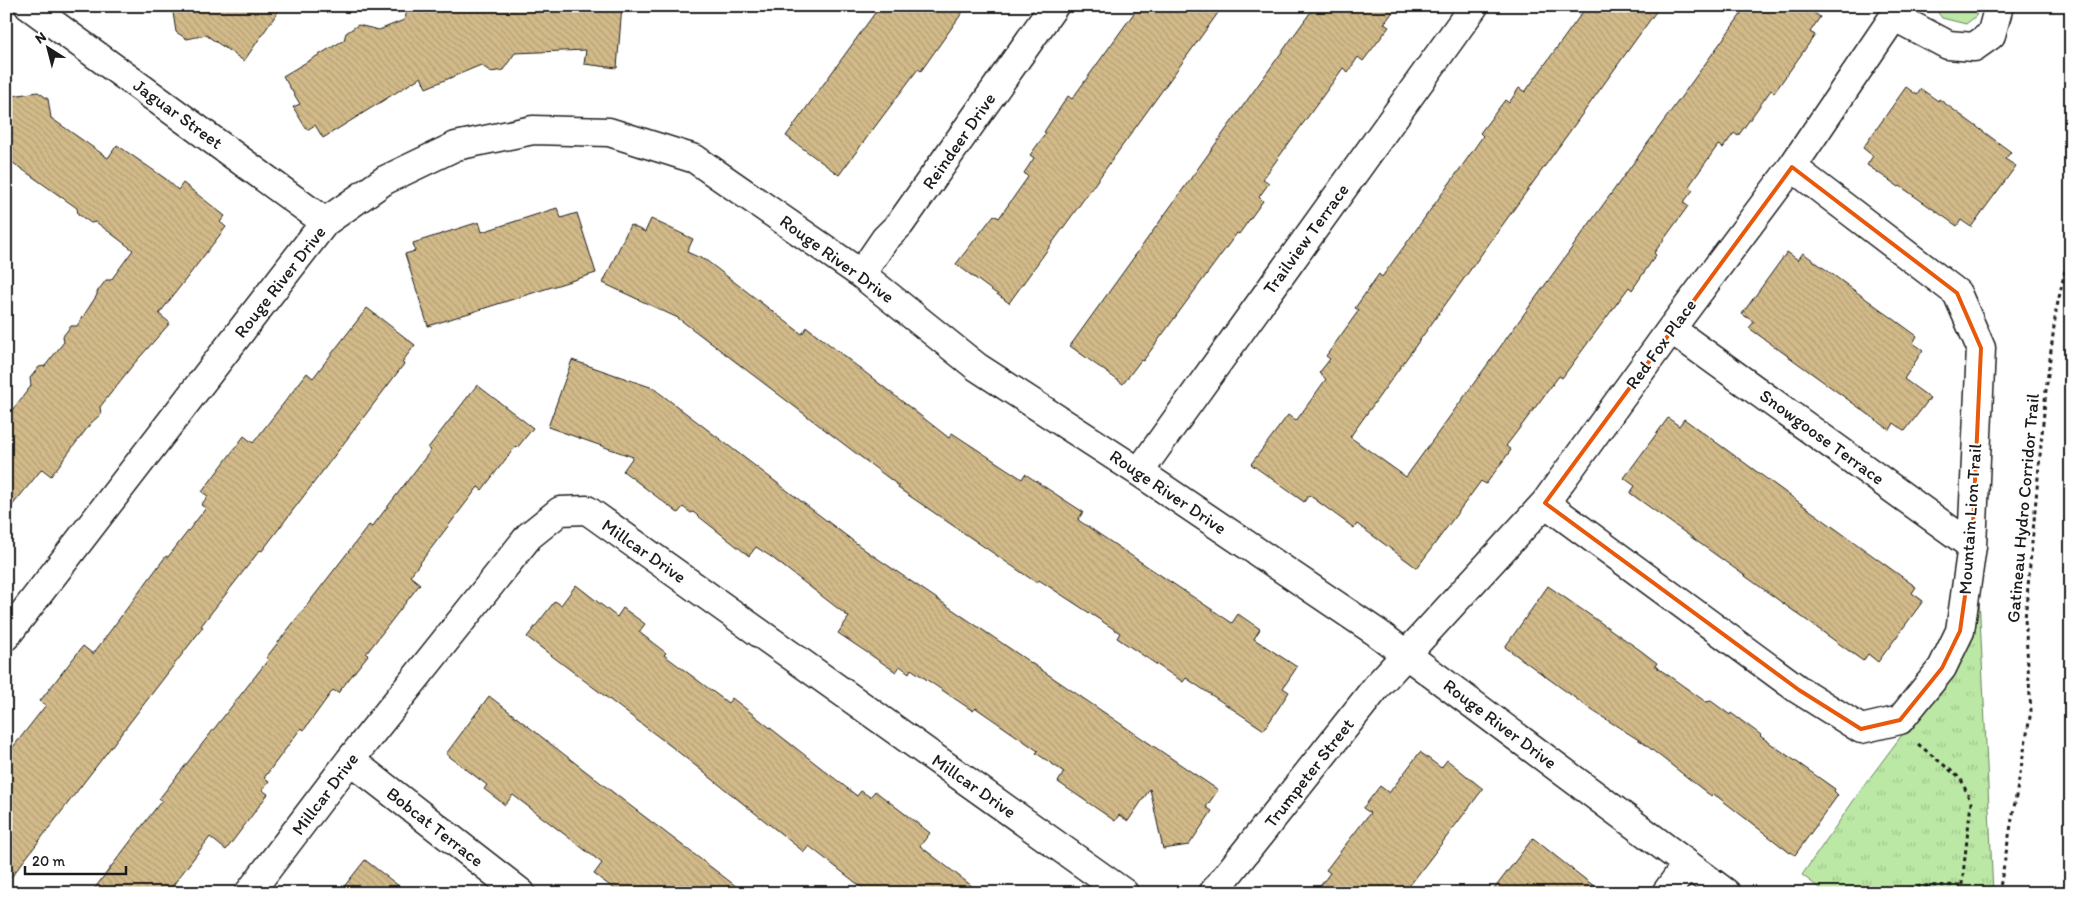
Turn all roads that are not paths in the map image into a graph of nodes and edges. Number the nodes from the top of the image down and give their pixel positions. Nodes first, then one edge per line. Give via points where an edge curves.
1 (29, 6) edge
2 (1054, 6) edge
3 (1474, 6) edge
4 (1998, 6) edge
5 (1898, 12) edge
6 (1792, 166) junction
7 (325, 222) junction
8 (861, 274) junction
9 (1671, 328) junction
10 (1139, 472) junction
11 (1545, 503) junction
12 (1972, 546) junction
13 (6, 636) edge
14 (1405, 654) junction
15 (350, 760) junction
16 (1687, 864) junction
17 (249, 893) edge
18 (521, 893) edge
19 (1124, 893) edge
20 (1213, 893) edge
21 (1666, 893) edge
22 (1726, 893) edge

1 - 7 street, Jaguar Street
2 - 8 street, Reindeer Drive
3 - 10 street, Trailview Terrace
4 - 5 street, Red Fox Place via 1991,35 1974,47 1948,45
5 - 6 street, Red Fox Place
6 - 9 street, Red Fox Place
6 - 12 street, Mountain Lion Trail via 1958,293 1981,348
7 - 8 street, Rouge River Drive via 385,180 456,146 533,130 609,132 695,159
7 - 13 street, Rouge River Drive
8 - 10 street, Rouge River Drive via 977,367
9 - 11 street, Red Fox Place
9 - 12 street, Snowgoose Terrace
10 - 14 street, Rouge River Drive
11 - 12 street, Mountain Lion Trail via 1799,690 1860,729 1900,720 1942,668 1960,631
11 - 14 street, Red Fox Place
14 - 16 street, Rouge River Drive
14 - 20 street, Trumpeter Street
15 - 17 street, Millcar Drive
15 - 18 street, Bobcat Terrace
15 - 19 street, Millcar Drive via 529,536 560,511 587,510
16 - 21 street
16 - 22 street, Rouge River Drive

